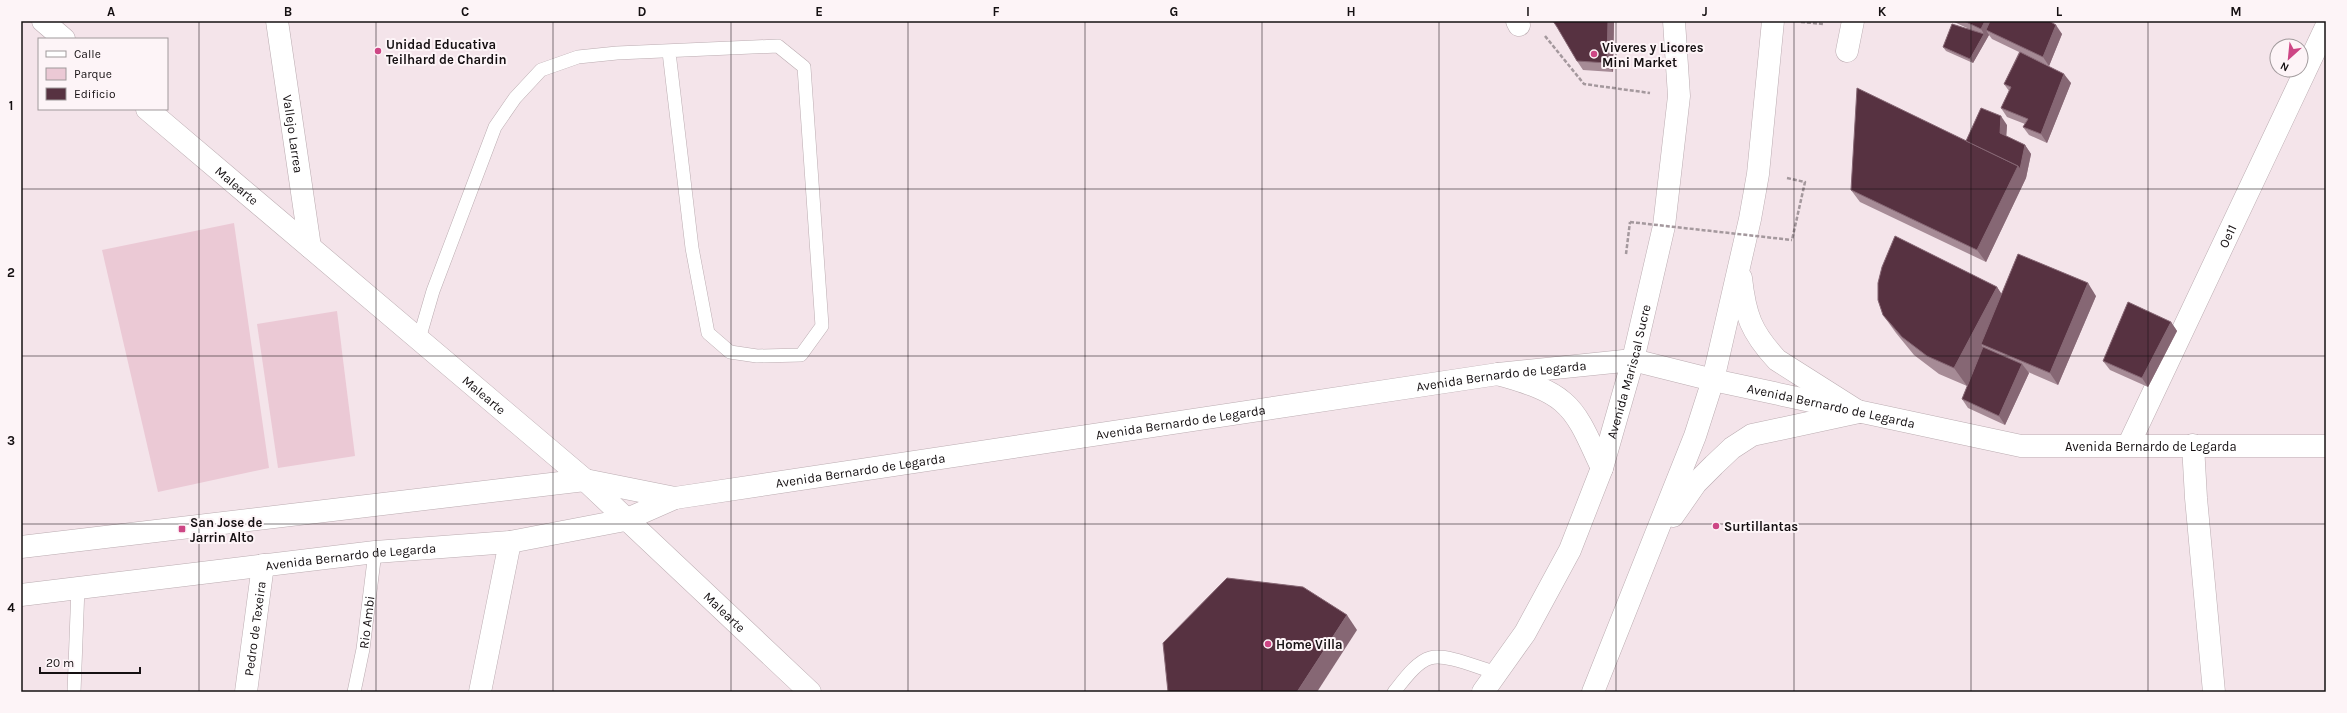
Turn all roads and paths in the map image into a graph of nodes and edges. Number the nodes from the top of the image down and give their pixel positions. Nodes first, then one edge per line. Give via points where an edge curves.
1 (43, 21) edge
2 (277, 21) edge
3 (1674, 21) edge
4 (1773, 21) edge
5 (1853, 21) edge
6 (1795, 22) edge
7 (1518, 23) edge
8 (1826, 25) dead end
9 (2326, 27) edge
10 (63, 38) edge
11 (1847, 51) dead end
12 (669, 52) junction
13 (1678, 96) junction
14 (148, 110) edge
15 (1805, 182) dead end
16 (310, 246) junction
17 (1625, 260) dead end
18 (1740, 262) junction
19 (419, 339) junction
20 (1633, 360) junction
21 (1498, 374) junction
22 (1712, 380) junction
23 (1859, 412) junction
24 (2129, 444) junction
25 (2193, 445) junction
26 (2326, 446) edge
27 (1602, 468) junction
28 (585, 480) junction
29 (675, 498) junction
30 (626, 520) junction
31 (510, 542) junction
32 (21, 547) edge
33 (1652, 547) junction
34 (375, 552) junction
35 (263, 565) junction
36 (78, 587) junction
37 (21, 595) edge
38 (1497, 673) junction
39 (74, 692) edge
40 (246, 692) edge
41 (354, 692) edge
42 (480, 692) edge
43 (810, 692) edge
44 (1394, 692) edge
45 (1483, 692) edge
46 (1593, 692) edge
47 (2214, 692) edge

1 - 10 street
2 - 16 street, Vallejo Larrea
3 - 13 street, Avenida Mariscal Sucre
4 - 18 street via 1758,174
5 - 11 street
6 - 8 path
7 - 13 path via 1542,33 1584,84
9 - 24 street, Oe11
12 - 12 lane via 778,46 804,67 822,326 802,355 757,356 730,352 708,333 692,248
12 - 19 lane via 578,57 541,70 514,98 496,127 433,291
13 - 20 street, Avenida Mariscal Sucre via 1664,226
14 - 16 street, Malearte
15 - 17 path, bridge via 1792,240 1630,222
16 - 19 street, Malearte
18 - 22 street
18 - 23 street via 1744,306 1750,322 1766,348 1777,360
19 - 28 street, Malearte
20 - 21 street, Avenida Bernardo de Legarda
20 - 22 street, Avenida Bernardo de Legarda
20 - 27 street, Avenida Mariscal Sucre
21 - 27 street via 1542,389 1563,402 1578,419
21 - 29 street, Avenida Bernardo de Legarda
22 - 23 street, Avenida Bernardo de Legarda
22 - 33 street via 1695,436
23 - 24 street, Avenida Bernardo de Legarda via 2021,446
23 - 33 street via 1766,431 1741,441 1696,483
24 - 25 street, Avenida Bernardo de Legarda
25 - 26 street, Avenida Bernardo de Legarda
25 - 47 street
27 - 38 street, Avenida Mariscal Sucre via 1570,550 1525,633
28 - 29 street, Avenida Bernardo de Legarda
28 - 30 street, Malearte
28 - 32 street, Avenida Bernardo de Legarda
29 - 30 street, Avenida Bernardo de Legarda
30 - 31 street, Avenida Bernardo de Legarda
30 - 43 street, Malearte
31 - 34 street, Avenida Bernardo de Legarda
31 - 42 street
33 - 46 street
34 - 35 street, Avenida Bernardo de Legarda
34 - 41 lane, Rio Ambi via 363,649
35 - 36 street, Avenida Bernardo de Legarda
35 - 40 street, Pedro de Texeira
36 - 37 street, Avenida Bernardo de Legarda
36 - 39 lane
38 - 44 lane via 1445,658 1430,658 1415,667
38 - 45 street, Avenida Mariscal Sucre

